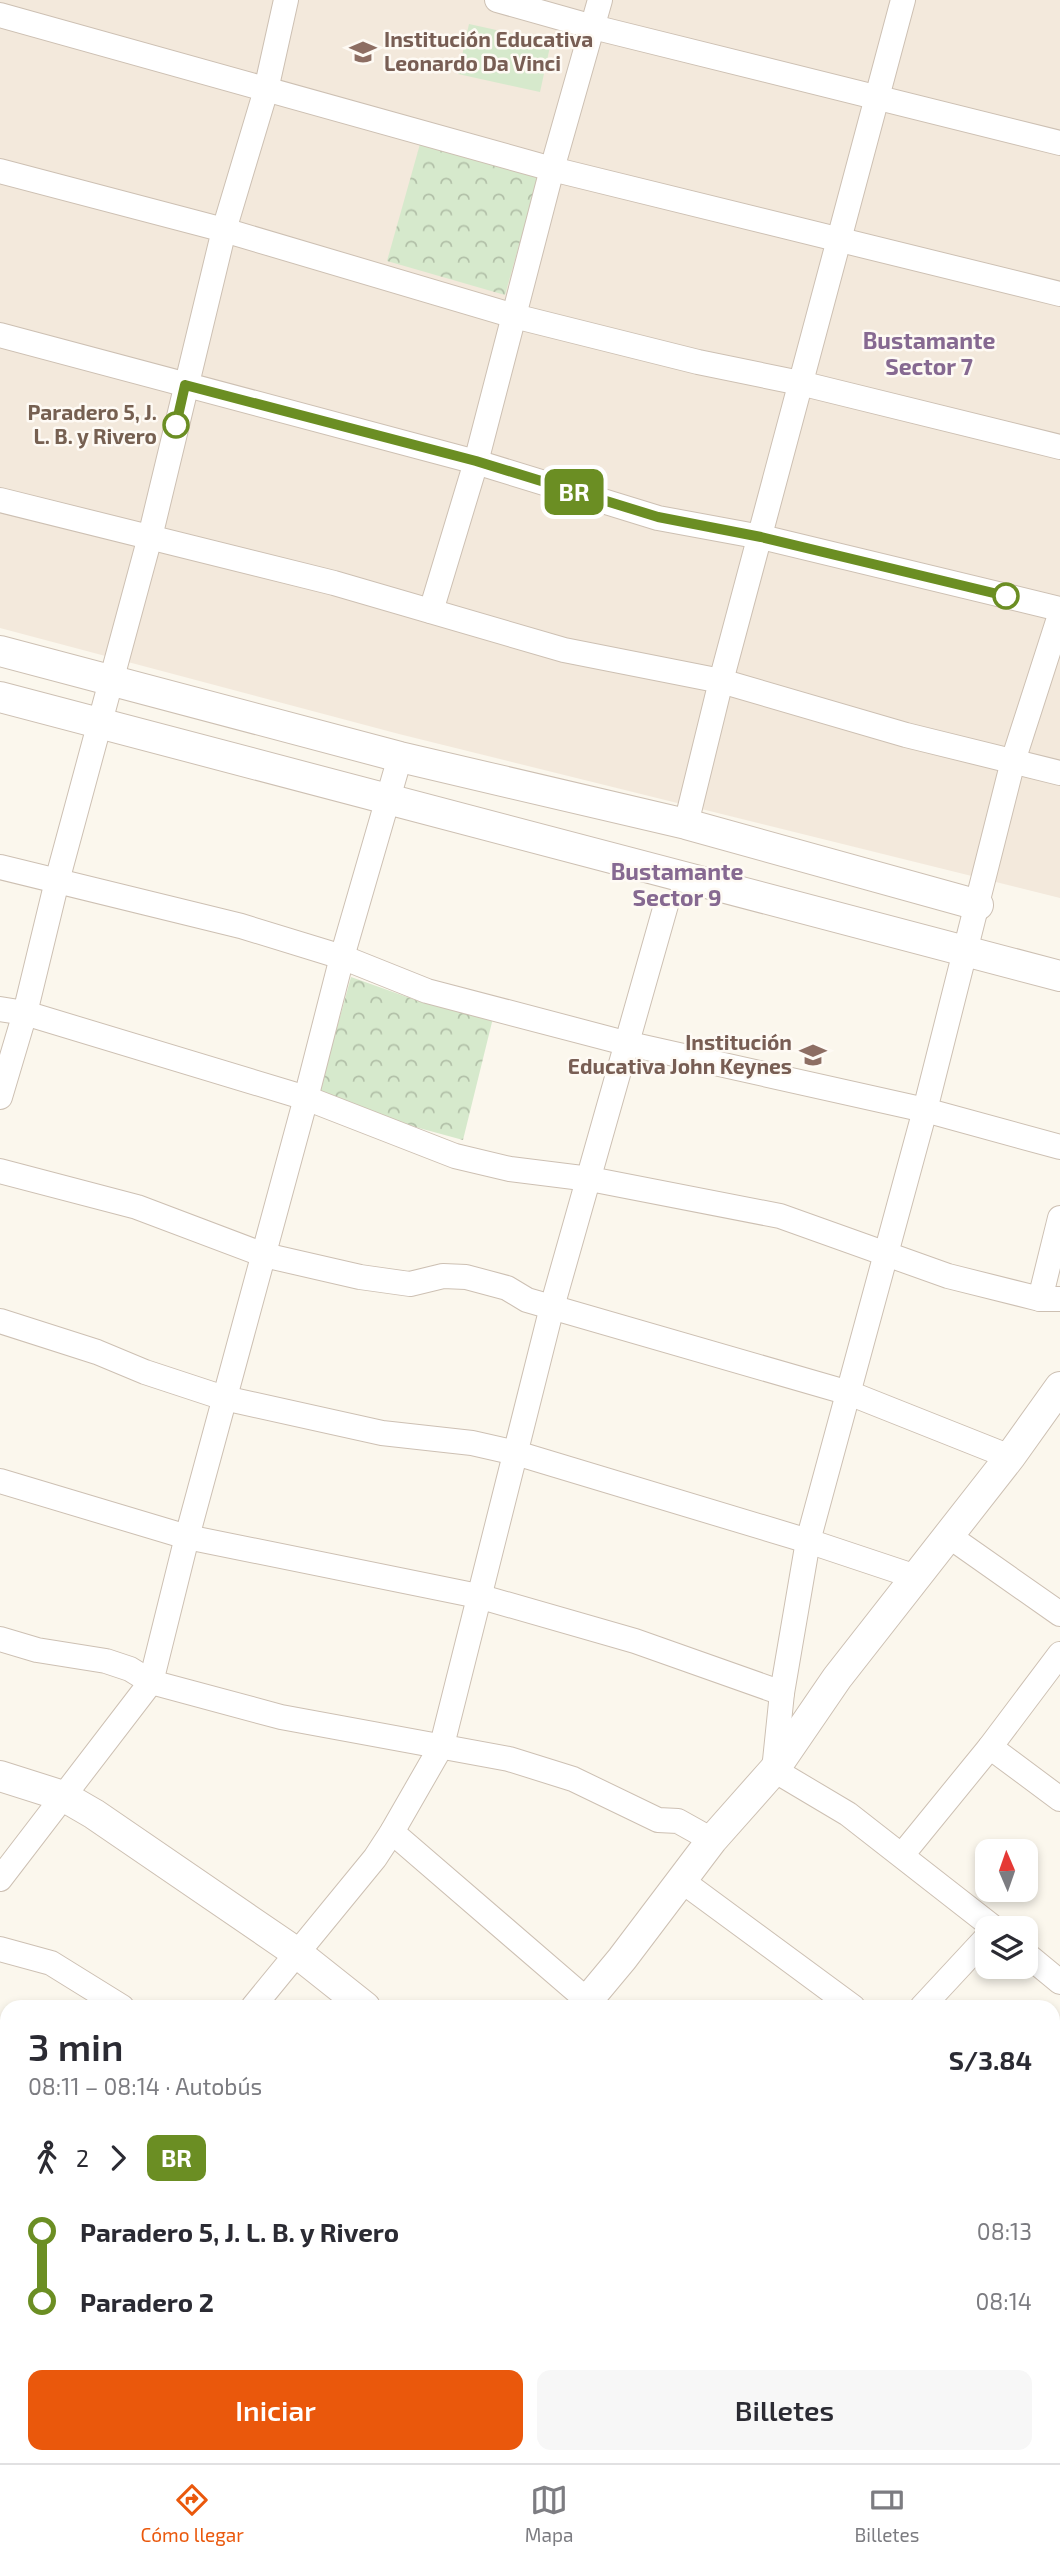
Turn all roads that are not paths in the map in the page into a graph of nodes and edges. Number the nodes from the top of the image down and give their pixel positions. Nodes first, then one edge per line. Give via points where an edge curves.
1 (286, 0) edge
2 (497, 0) edge
3 (600, 0) edge
4 (903, 0) edge
5 (0, 15) edge
6 (593, 27) junction
7 (266, 90) junction
8 (878, 96) junction
9 (1060, 143) edge
10 (552, 169) junction
11 (0, 171) edge
12 (225, 230) junction
13 (840, 239) junction
14 (1060, 294) edge
15 (514, 316) junction
16 (0, 335) edge
17 (800, 383) junction
18 (185, 385) junction
19 (1060, 447) edge
20 (476, 461) junction
21 (0, 500) edge
22 (150, 537) junction
23 (761, 537) junction
24 (1060, 609) edge
25 (431, 611) junction
26 (1060, 615) edge
27 (0, 651) edge
28 (111, 680) junction
29 (721, 681) junction
30 (0, 697) edge
31 (99, 723) junction
32 (400, 757) junction
33 (1013, 761) junction
34 (1060, 773) edge
35 (388, 799) junction
36 (686, 824) junction
37 (0, 867) edge
38 (57, 881) junction
39 (666, 905) dead end
40 (978, 905) junction
41 (966, 951) junction
42 (342, 957) junction
43 (1060, 976) edge
44 (0, 1009) edge
45 (25, 1013) junction
46 (625, 1043) junction
47 (0, 1097) edge
48 (306, 1098) junction
49 (925, 1110) junction
50 (1060, 1147) edge
51 (0, 1171) edge
52 (590, 1179) junction
53 (1060, 1218) edge
54 (887, 1253) junction
55 (264, 1255) junction
56 (1050, 1299) edge
57 (552, 1307) junction
58 (0, 1321) edge
59 (1060, 1387) edge
60 (849, 1393) junction
61 (224, 1398) junction
62 (516, 1453) junction
63 (1010, 1457) junction
64 (0, 1481) edge
65 (949, 1536) junction
66 (187, 1537) junction
67 (808, 1541) junction
68 (916, 1577) junction
69 (478, 1596) junction
70 (1060, 1615) edge
71 (0, 1639) edge
72 (1060, 1654) edge
73 (151, 1682) junction
74 (782, 1693) junction
75 (442, 1745) junction
76 (990, 1747) junction
77 (774, 1770) junction
78 (0, 1776) edge
79 (63, 1796) junction
80 (1060, 1799) edge
81 (393, 1832) junction
82 (712, 1840) junction
83 (902, 1855) junction
84 (0, 1880) edge
85 (682, 1881) junction
86 (979, 1916) edge
87 (0, 1949) edge
88 (975, 1950) edge
89 (297, 1953) junction
90 (1038, 1964) edge
91 (1060, 1982) edge
92 (111, 2000) edge
93 (259, 2000) edge
94 (356, 2000) edge
95 (582, 2000) edge
96 (592, 2000) edge
97 (844, 2000) edge
98 (928, 2000) edge

1 - 7 street
2 - 6 street
3 - 6 street
4 - 8 street
5 - 7 street
6 - 8 street
6 - 10 street
7 - 10 street
7 - 12 street
8 - 9 street
8 - 13 street
10 - 13 street
10 - 15 street
11 - 12 street
12 - 15 street
12 - 18 street
13 - 14 street
13 - 17 street
15 - 17 street
15 - 20 street
16 - 18 street
17 - 19 street
17 - 23 street
18 - 20 street
18 - 22 street
20 - 23 street via 658,517
20 - 25 street
21 - 22 street
22 - 25 street
22 - 28 street
23 - 24 street
23 - 29 street
25 - 29 street via 565,650
26 - 33 street
27 - 28 street
28 - 31 street
28 - 32 street
29 - 33 street
29 - 36 street
30 - 31 street
31 - 35 street
31 - 38 street
32 - 35 street
32 - 36 street
33 - 34 street
33 - 40 street
35 - 41 street
35 - 42 street
36 - 40 street
37 - 38 street
38 - 42 street via 240,926
38 - 45 street
39 - 46 street
40 - 41 street
41 - 43 street
41 - 49 street
42 - 46 street via 427,991
42 - 48 street
44 - 45 street
45 - 47 street
45 - 48 street
46 - 49 street
46 - 52 street
48 - 52 street via 455,1156 510,1169
48 - 55 street
49 - 50 street
49 - 54 street
51 - 55 street via 137,1207
52 - 54 street via 780,1216
52 - 57 street
53 - 56 street
54 - 56 street via 948,1276
54 - 60 street
55 - 57 street via 410,1284 443,1276 489,1281
55 - 61 street
57 - 60 street
57 - 62 street
58 - 61 street
59 - 63 street
60 - 63 street
60 - 67 street
61 - 62 street via 382,1433
61 - 66 street
62 - 67 street
62 - 69 street
63 - 65 street
64 - 66 street
65 - 68 street
65 - 70 street
66 - 69 street
66 - 73 street
67 - 68 street
67 - 74 street
68 - 77 street via 837,1678
69 - 74 street via 635,1641
69 - 75 street
71 - 73 street via 106,1661 130,1668
72 - 76 street
73 - 75 street via 281,1717
73 - 79 street
74 - 77 street
75 - 81 street
75 - 82 street via 573,1779 658,1819 678,1821
76 - 80 street
76 - 83 street
77 - 82 street
77 - 83 street via 848,1814
78 - 79 street
79 - 84 street
79 - 89 street
81 - 89 street
81 - 95 street
82 - 85 street
83 - 86 street
85 - 96 street
85 - 97 street
87 - 92 street via 51,1963
88 - 98 street
89 - 93 street
89 - 94 street
90 - 91 street

